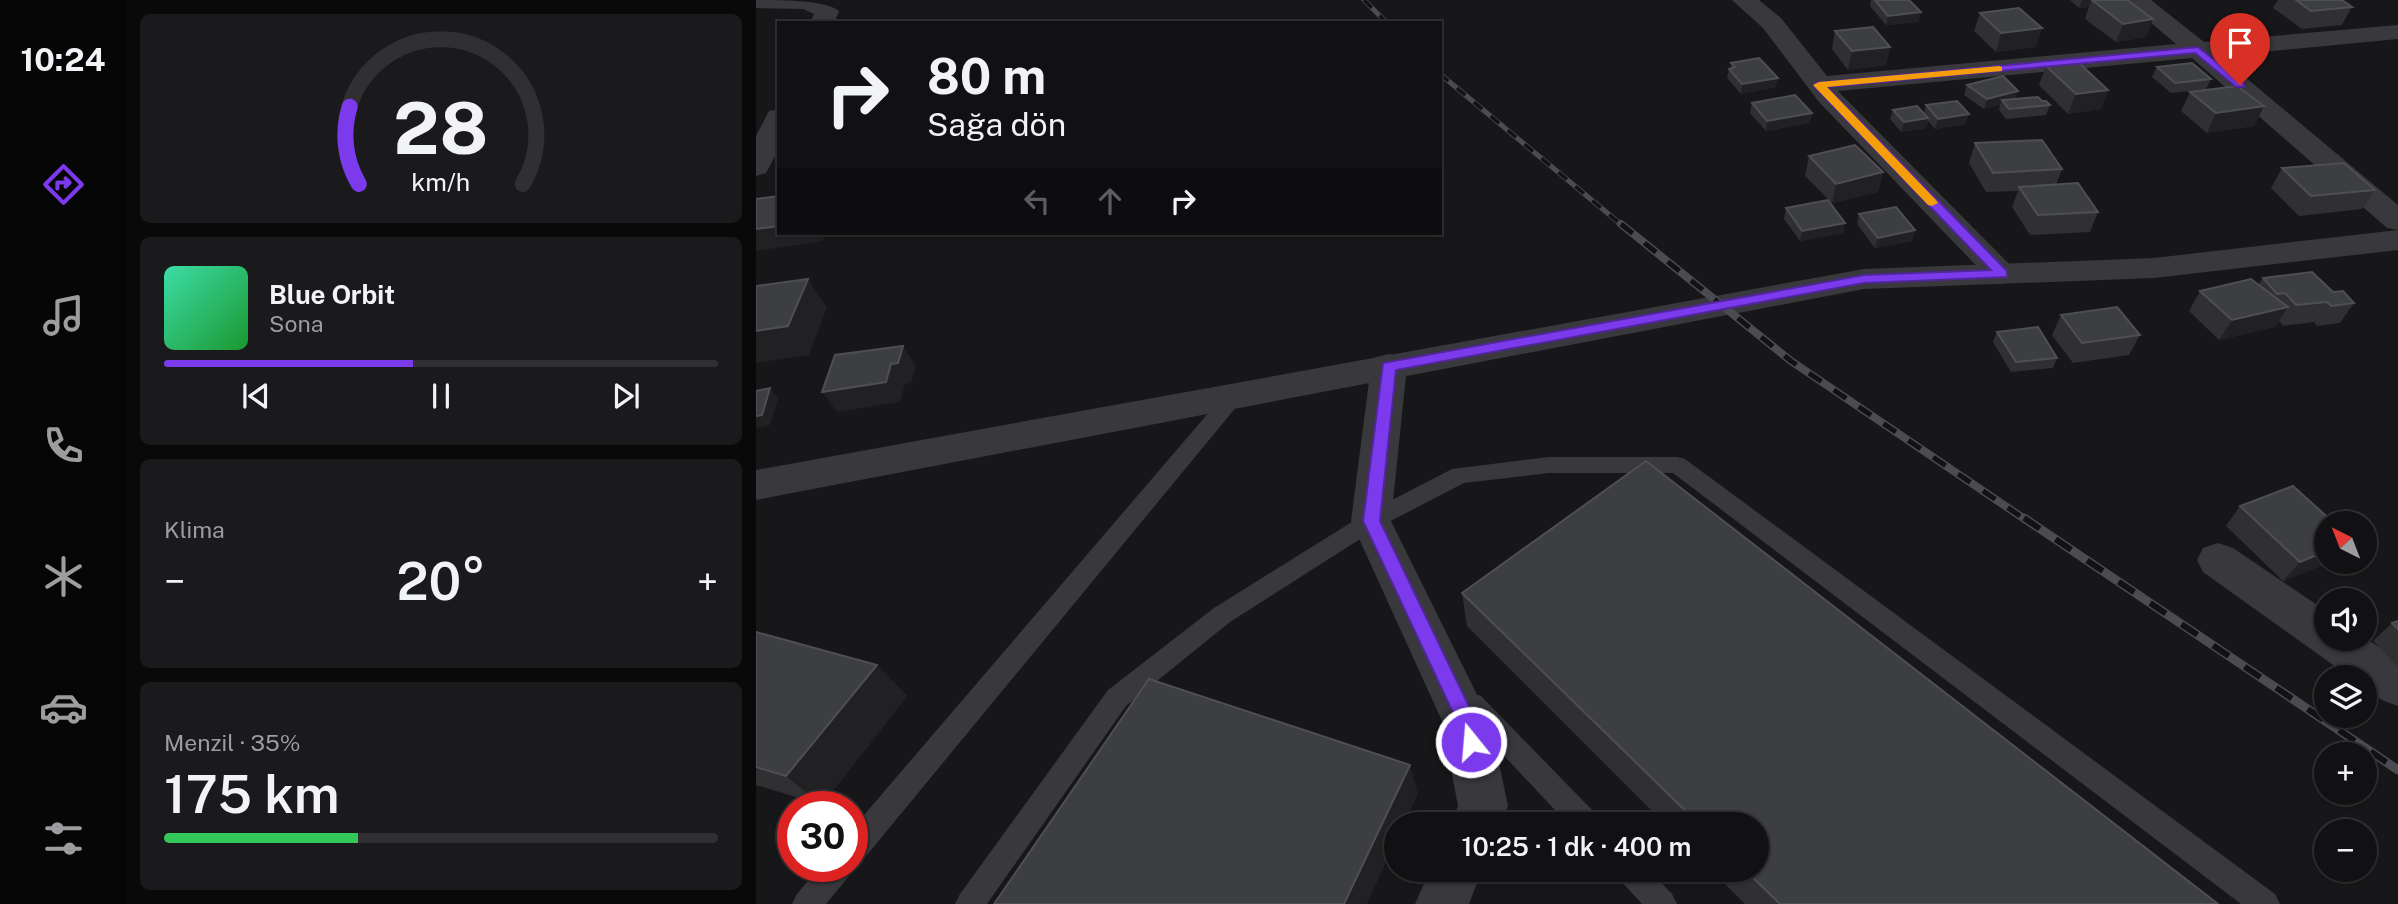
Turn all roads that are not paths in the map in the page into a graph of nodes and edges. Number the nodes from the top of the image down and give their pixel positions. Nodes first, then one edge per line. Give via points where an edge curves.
1 (1744, 0) edge
2 (2136, 0) edge
3 (756, 1) edge
4 (823, 21) edge
5 (2398, 32) edge
6 (2198, 50) junction
7 (1819, 85) junction
8 (777, 121) edge
9 (756, 167) edge
10 (2398, 221) edge
11 (2398, 240) edge
12 (2003, 274) junction
13 (1389, 366) junction
14 (1235, 395) junction
15 (756, 485) edge
16 (1371, 521) junction
17 (2218, 560) dead end
18 (2314, 627) edge
19 (2348, 651) edge
20 (1446, 677) junction
21 (2398, 685) edge
22 (1481, 812) edge
23 (1575, 812) edge
24 (868, 832) edge
25 (826, 882) edge
26 (1451, 882) edge
27 (1641, 882) edge
28 (807, 904) edge
29 (970, 904) edge
30 (1442, 904) edge
31 (1662, 904) edge
32 (2265, 904) edge

1 - 7 street via 1772,23
2 - 6 street
3 - 4 street via 807,2 827,11
5 - 6 street
6 - 7 street
6 - 10 street
7 - 12 street
8 - 9 street
11 - 12 street via 2154,268
12 - 13 street via 1864,279
13 - 14 street
13 - 16 street
14 - 15 street
14 - 24 lane
16 - 20 street
16 - 29 lane via 1222,615 1117,698
16 - 32 lane via 1460,475 1549,465 1677,465
17 - 18 street
19 - 21 street
20 - 22 street via 1466,721
20 - 23 lane
25 - 28 lane
26 - 30 street
27 - 31 lane

